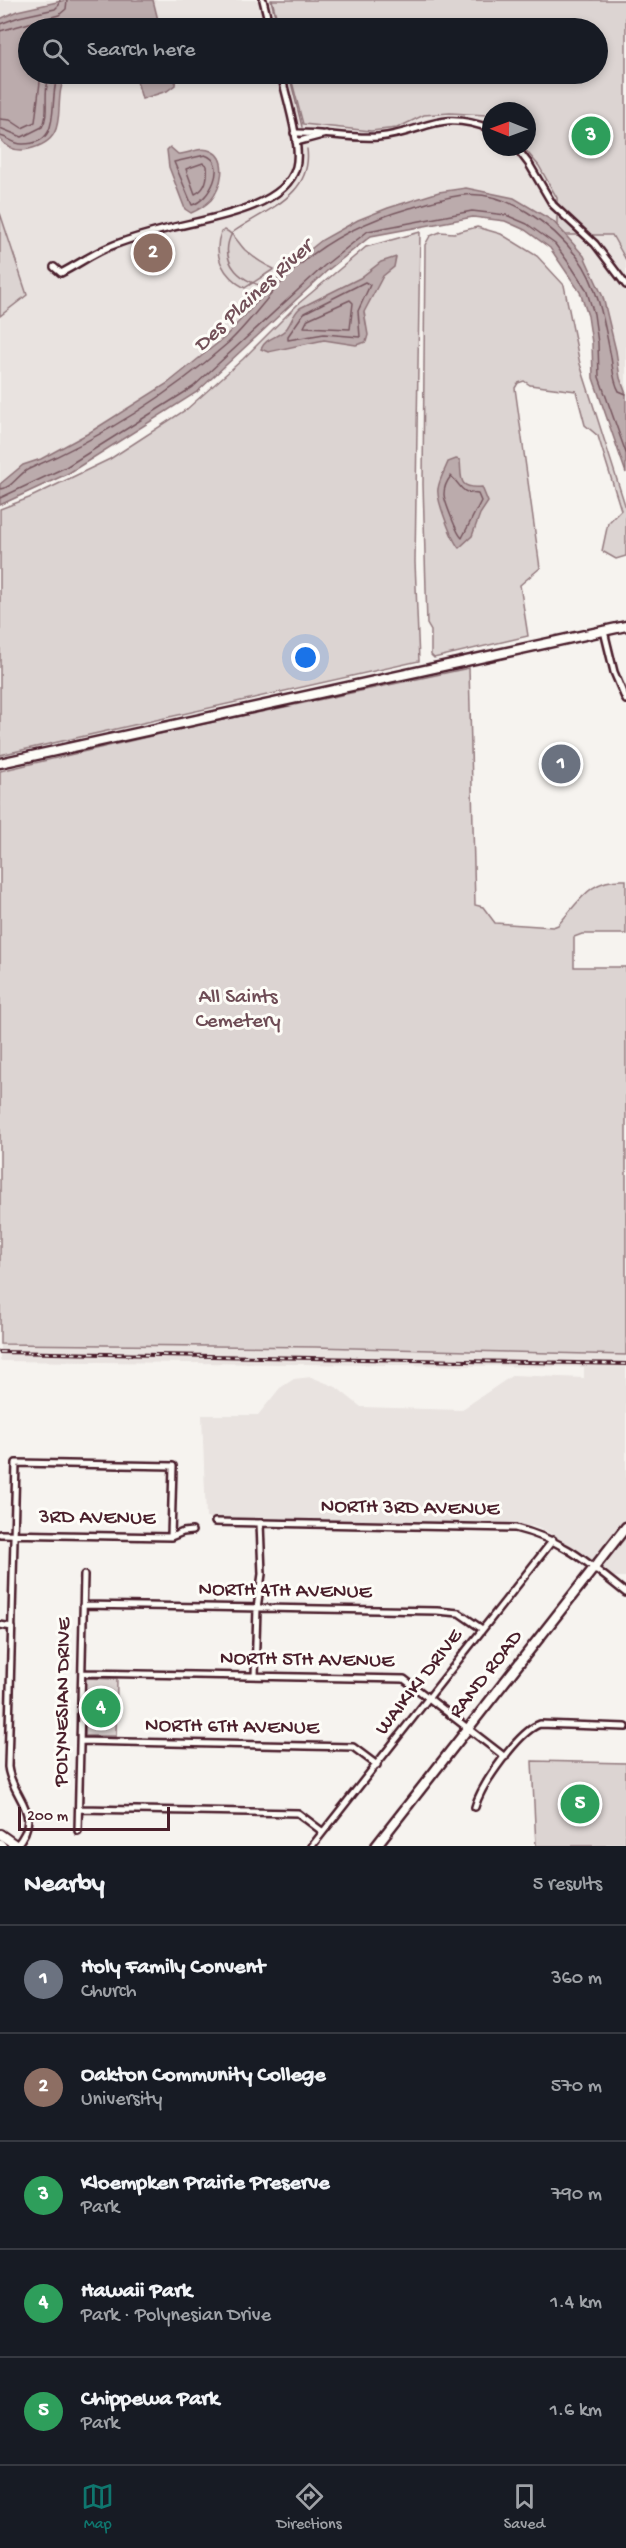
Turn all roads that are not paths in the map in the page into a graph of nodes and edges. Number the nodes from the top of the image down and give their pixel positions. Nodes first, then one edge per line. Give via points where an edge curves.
1 (263, 0) edge
2 (268, 18) edge
3 (283, 84) edge
4 (482, 126) edge
5 (294, 133) junction
6 (328, 134) junction
7 (296, 142) junction
8 (523, 156) edge
9 (54, 267) dead end
10 (626, 285) edge
11 (626, 626) edge
12 (604, 631) junction
13 (626, 700) edge
14 (0, 764) edge
15 (215, 1522) dead end
16 (260, 1523) junction
17 (626, 1527) edge
18 (192, 1531) dead end
19 (0, 1534) edge
20 (14, 1535) junction
21 (171, 1537) junction
22 (553, 1540) junction
23 (594, 1568) junction
24 (84, 1575) dead end
25 (626, 1593) edge
26 (83, 1605) junction
27 (257, 1608) junction
28 (0, 1625) edge
29 (12, 1627) junction
30 (482, 1629) junction
31 (82, 1673) junction
32 (255, 1676) junction
33 (0, 1697) edge
34 (10, 1697) junction
35 (430, 1697) junction
36 (626, 1726) edge
37 (468, 1728) junction
38 (80, 1741) junction
39 (505, 1757) junction
40 (376, 1765) junction
41 (475, 1807) dead end
42 (78, 1809) junction
43 (78, 1831) dead end
44 (323, 1832) junction
45 (0, 1834) edge
46 (16, 1846) edge
47 (312, 1846) edge
48 (376, 1846) edge

1 - 2 street
3 - 5 street
4 - 6 street via 443,120 384,136
5 - 6 street
5 - 7 street
6 - 7 street
7 - 9 street via 294,174 275,195 203,222 110,247 61,273
8 - 10 street via 553,205 595,244
11 - 12 main road
12 - 13 street
12 - 14 main road
15 - 16 street, NORTH 3RD AVENUE
16 - 22 street, NORTH 3RD AVENUE via 515,1528
16 - 27 street
17 - 23 main road, RAND ROAD
18 - 21 street, 3RD AVENUE
19 - 20 street, 3RD AVENUE
20 - 21 street, 3RD AVENUE
20 - 21 street via 16,1463 173,1466
20 - 29 street
22 - 23 street, NORTH 3RD AVENUE
22 - 30 street, WAIKIKI DRIVE
23 - 25 street, NORTH 3RD AVENUE
23 - 37 main road, RAND ROAD
24 - 26 street, POLYNESIAN DRIVE
26 - 27 street, NORTH 4TH AVENUE
26 - 31 street, POLYNESIAN DRIVE
27 - 30 street, NORTH 4TH AVENUE via 459,1613
27 - 32 street
28 - 29 street
29 - 34 street
30 - 35 street, WAIKIKI DRIVE
31 - 32 street, NORTH 5TH AVENUE
31 - 38 street, POLYNESIAN DRIVE
32 - 35 street, NORTH 5TH AVENUE via 404,1679
33 - 34 street
34 - 46 street via 9,1780 24,1802 28,1822
35 - 37 street, NORTH 5TH AVENUE
35 - 40 street, WAIKIKI DRIVE
36 - 39 street via 540,1724 527,1732
37 - 39 street, NORTH 5TH AVENUE
37 - 48 main road, RAND ROAD
38 - 40 street, NORTH 6TH AVENUE via 353,1747
38 - 42 street, POLYNESIAN DRIVE
39 - 41 street via 478,1795
40 - 44 street, WAIKIKI DRIVE
42 - 43 street, POLYNESIAN DRIVE
42 - 44 street via 298,1813
44 - 47 street, WAIKIKI DRIVE
45 - 46 main road

